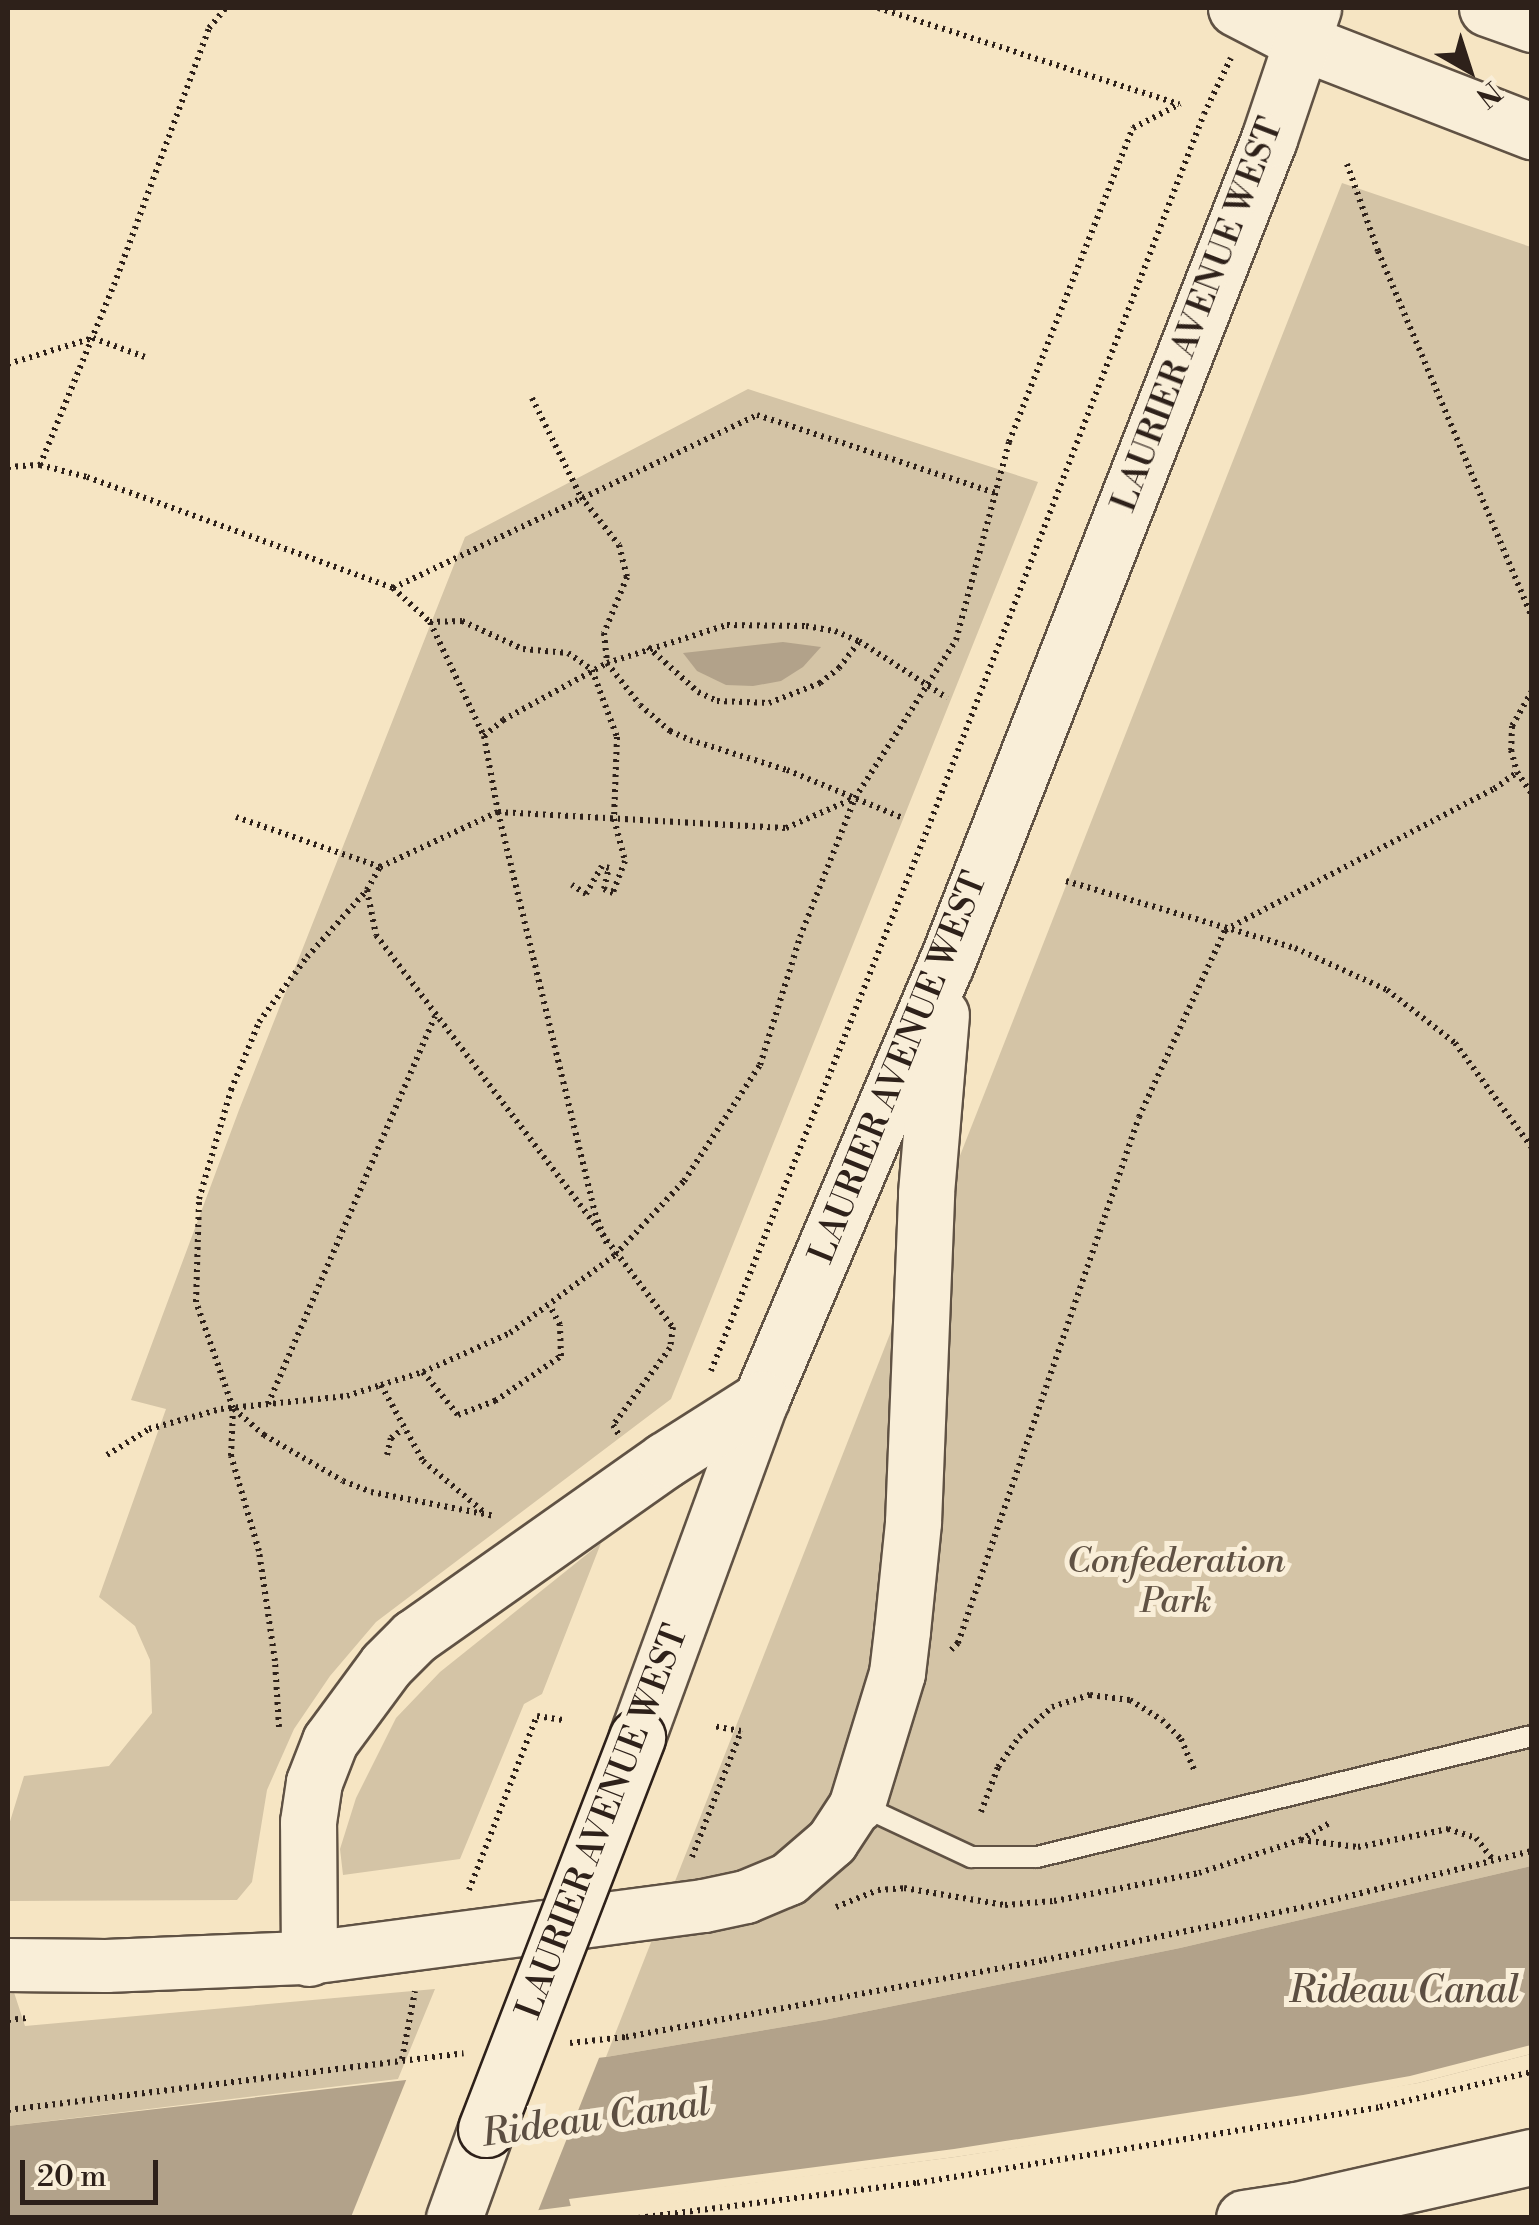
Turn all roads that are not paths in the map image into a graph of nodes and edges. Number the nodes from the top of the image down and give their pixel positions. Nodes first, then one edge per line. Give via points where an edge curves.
1 (1236, 8) edge
2 (1486, 8) edge
3 (1532, 24) edge
4 (1308, 25) edge
5 (1532, 131) edge
6 (946, 964) junction
7 (761, 1399) junction
8 (1532, 1736) edge
9 (858, 1804) junction
10 (310, 1958) junction
11 (8, 1965) edge
12 (1532, 2157) edge
13 (1532, 2188) edge
14 (454, 2218) edge
15 (1244, 2218) edge
16 (1399, 2218) edge

1 - 4 main road
2 - 3 main road
4 - 5 main road
4 - 6 main road, LAURIER AVENUE WEST
6 - 7 main road, LAURIER AVENUE WEST
6 - 9 main road via 898,1674
7 - 10 main road via 414,1637 357,1701 330,1741 314,1782 308,1822
7 - 14 main road, LAURIER AVENUE WEST, bridge
8 - 9 lane via 1037,1858 971,1857
9 - 10 street via 810,1864 746,1897
10 - 11 street
12 - 15 main road
13 - 16 main road

